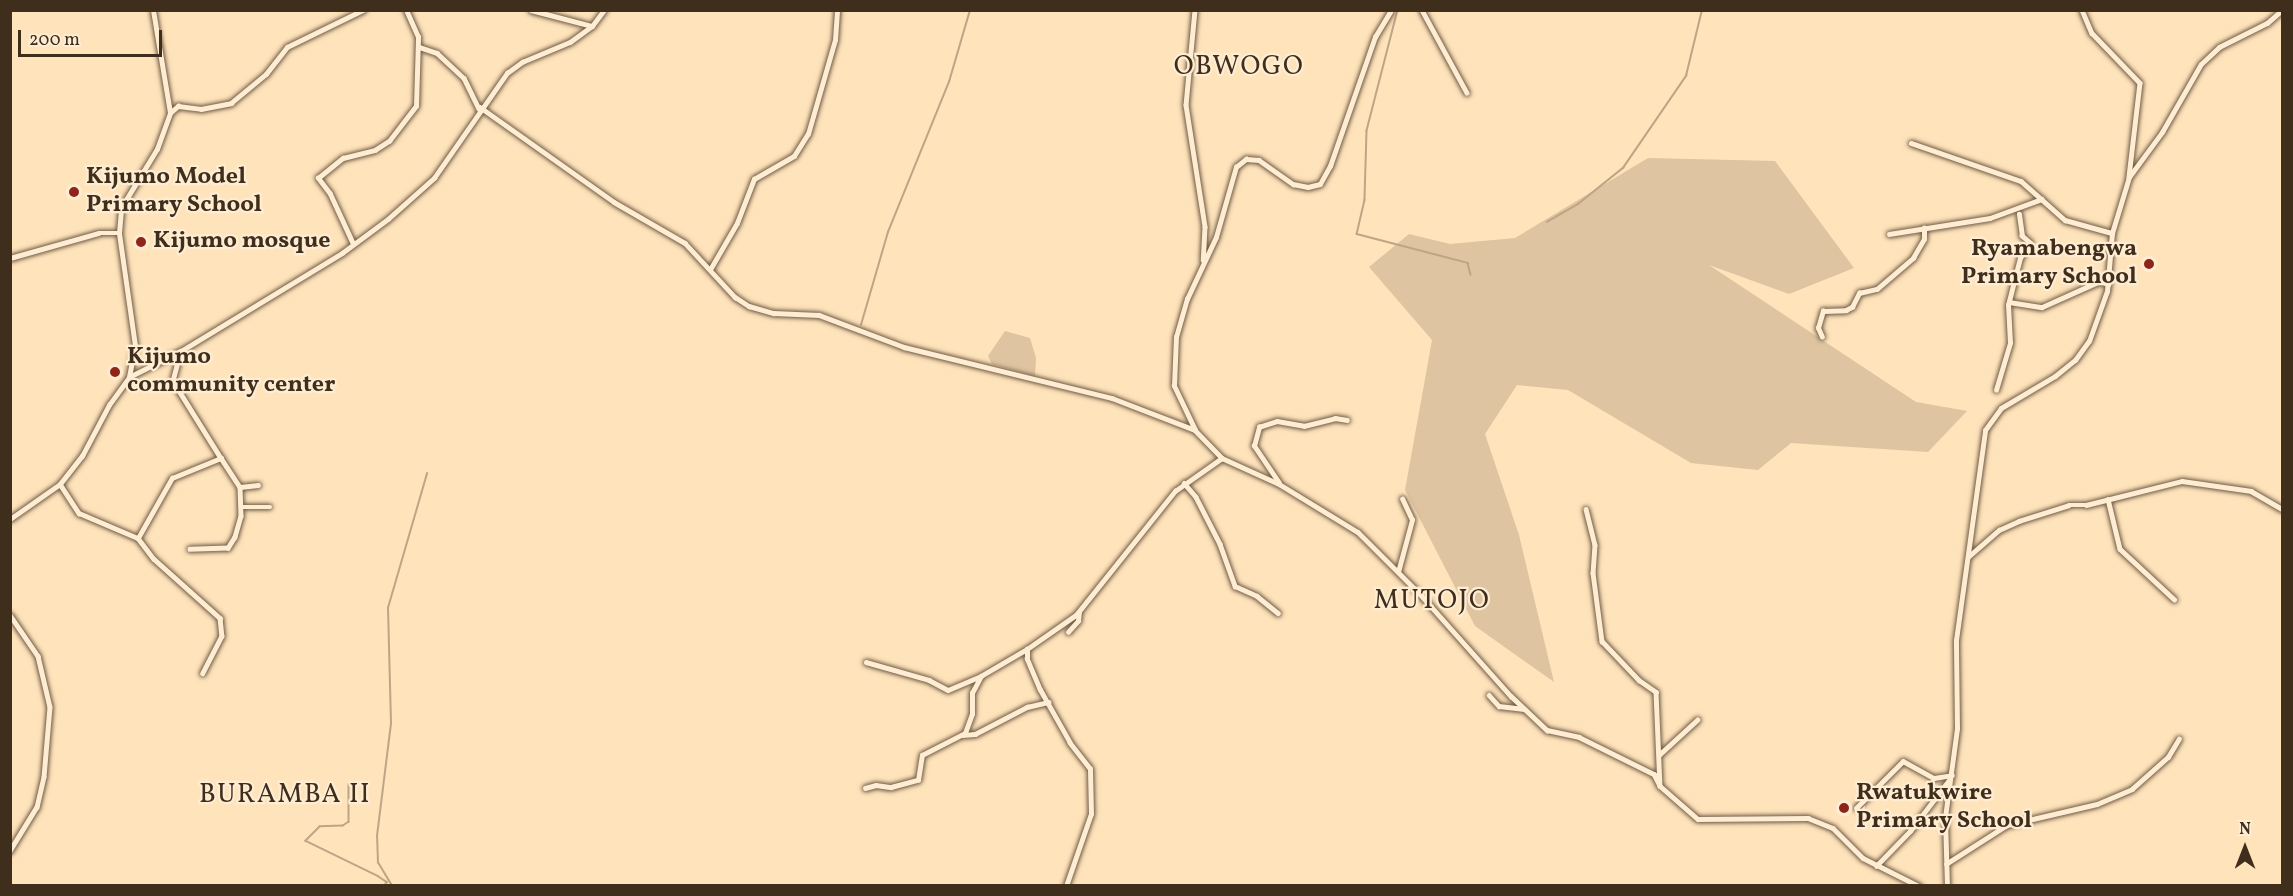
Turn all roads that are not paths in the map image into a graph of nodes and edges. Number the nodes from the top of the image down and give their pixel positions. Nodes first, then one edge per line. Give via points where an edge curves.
1 (153, 10) edge
2 (363, 10) edge
3 (406, 10) edge
4 (531, 10) edge
5 (604, 10) edge
6 (837, 10) edge
7 (1195, 10) edge
8 (1391, 10) edge
9 (1422, 10) edge
10 (2082, 10) edge
11 (2282, 10) edge
12 (592, 26) junction
13 (419, 47) junction
14 (1467, 93) dead end
15 (480, 109) junction
16 (170, 113) junction
17 (1911, 143) dead end
18 (2129, 177) junction
19 (2043, 200) junction
20 (2019, 214) dead end
21 (1924, 228) junction
22 (119, 233) junction
23 (2112, 233) junction
24 (1889, 234) dead end
25 (353, 244) junction
26 (10, 258) edge
27 (1203, 263) junction
28 (711, 268) junction
29 (2108, 284) junction
30 (2009, 302) junction
31 (1822, 337) dead end
32 (181, 351) junction
33 (129, 377) junction
34 (1995, 390) dead end
35 (1347, 420) dead end
36 (1195, 430) junction
37 (221, 458) junction
38 (1222, 458) junction
39 (1184, 483) junction
40 (60, 484) junction
41 (1279, 484) junction
42 (258, 485) dead end
43 (240, 487) junction
44 (1402, 499) dead end
45 (2108, 499) junction
46 (242, 507) junction
47 (270, 507) dead end
48 (1586, 509) dead end
49 (2283, 509) edge
50 (10, 519) edge
51 (138, 538) junction
52 (190, 549) dead end
53 (1968, 557) junction
54 (1398, 572) junction
55 (2174, 599) dead end
56 (1079, 612) junction
57 (1278, 614) dead end
58 (10, 615) edge
59 (1068, 632) dead end
60 (1027, 649) junction
61 (866, 662) dead end
62 (203, 673) dead end
63 (981, 676) junction
64 (1490, 695) dead end
65 (1048, 702) junction
66 (1524, 709) junction
67 (1697, 720) dead end
68 (962, 735) junction
69 (2179, 739) dead end
70 (1659, 755) junction
71 (1952, 775) junction
72 (1660, 786) junction
73 (865, 788) dead end
74 (1856, 808) dead end
75 (10, 851) edge
76 (1946, 864) junction
77 (1876, 866) junction
78 (1066, 885) edge
79 (1919, 885) edge
80 (1947, 885) edge

1 - 16 street
2 - 16 street via 287,47 266,74 231,103 201,109 178,106
3 - 13 street via 417,32
4 - 12 street
5 - 12 street
6 - 28 street via 835,40 808,134 794,156 754,179 737,223
7 - 27 street via 1186,105 1204,219
8 - 27 street via 1375,37 1324,178 1314,186 1300,187 1259,160 1241,161
9 - 14 street
10 - 18 street via 2092,33 2140,83
11 - 18 street via 2205,59 2162,132
12 - 15 street via 570,42 522,62 507,73
13 - 15 street via 437,53 464,78
13 - 25 street via 416,106 406,121 375,150 343,158 319,176
15 - 25 street via 434,178
15 - 28 street via 614,202 686,243
16 - 22 street via 157,149 121,208
17 - 19 street via 2021,181
18 - 23 street
19 - 21 street via 1990,218
19 - 23 street via 2065,220
20 - 30 street via 2022,236 2030,243 2020,258
21 - 24 street
21 - 31 street via 1924,239 1913,258 1891,273 1877,290 1859,293 1846,310 1823,311 1818,328
22 - 26 street via 99,233
22 - 33 street via 135,346
23 - 29 street
25 - 32 street
27 - 36 street via 1179,320 1174,368 1180,402
28 - 36 street via 735,297 760,311 819,315 904,347 1112,398
29 - 30 street via 2100,282 2042,307
29 - 53 street via 2089,341 2075,360 1989,420 1982,441
30 - 34 street via 2010,343
32 - 33 street
32 - 37 street via 173,381
33 - 40 street via 82,456
35 - 41 street via 1335,418 1304,426 1277,421 1259,427 1254,446
36 - 38 street
37 - 43 street
37 - 51 street via 172,478
38 - 39 street
38 - 41 street
39 - 56 street via 1157,509
39 - 57 street via 1196,497 1220,544 1235,586 1257,596
40 - 50 street
40 - 51 street via 79,513
41 - 54 street via 1358,532
42 - 43 street
43 - 46 street
44 - 54 street via 1412,520
45 - 49 street via 2191,481 2251,491
45 - 53 street via 2062,506 2009,525
45 - 55 street via 2120,549
46 - 47 street
46 - 52 street via 231,546
48 - 70 street via 1595,545 1593,573 1602,641 1656,692
51 - 62 street via 154,559 220,618 222,636
53 - 71 street via 1956,640 1957,728
54 - 66 street
56 - 59 street via 1078,621
56 - 60 street
58 - 75 street via 38,656 50,707 44,777 37,807
60 - 63 street
60 - 65 street via 1030,669
61 - 63 street via 929,680 948,690
63 - 68 street via 972,693 972,714
64 - 66 street via 1498,706
65 - 68 street via 1037,703 975,734
65 - 78 street via 1070,743 1087,762 1092,778 1089,824
66 - 72 street via 1547,730 1579,737 1654,774
67 - 70 street
68 - 73 street via 921,755 918,780 913,783
69 - 76 street via 2168,757 2132,789 2097,804 1999,829
70 - 72 street
71 - 74 street via 1934,778 1903,761
71 - 76 street via 1945,817
71 - 77 street via 1938,798
72 - 77 street via 1698,819 1794,817 1821,823 1844,835 1857,852
76 - 80 street
77 - 79 street

